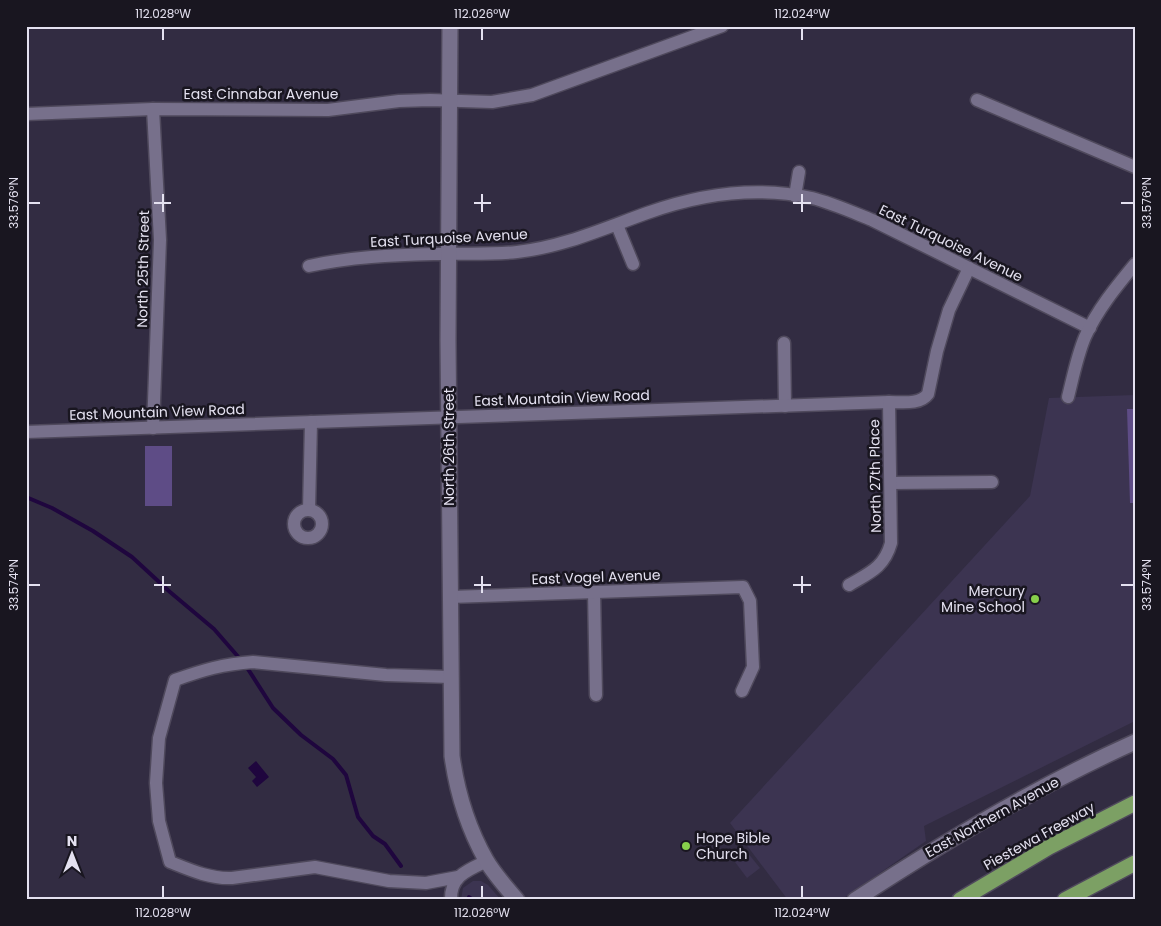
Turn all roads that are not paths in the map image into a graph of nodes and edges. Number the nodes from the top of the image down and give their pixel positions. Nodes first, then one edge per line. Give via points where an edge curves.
1 (450, 26) edge
2 (722, 26) edge
3 (977, 100) dead end
4 (450, 101) junction
5 (154, 109) junction
6 (26, 114) edge
7 (1135, 167) edge
8 (799, 172) dead end
9 (795, 196) junction
10 (617, 225) junction
11 (449, 254) junction
12 (633, 264) dead end
13 (1135, 264) edge
14 (309, 266) dead end
15 (969, 268) junction
16 (1090, 328) junction
17 (784, 343) dead end
18 (1068, 397) dead end
19 (889, 402) junction
20 (785, 406) junction
21 (450, 417) junction
22 (311, 422) junction
23 (154, 428) junction
24 (26, 432) edge
25 (992, 482) dead end
26 (890, 483) junction
27 (309, 510) dead end
28 (849, 585) dead end
29 (594, 592) junction
30 (450, 596) junction
31 (450, 677) junction
32 (742, 691) dead end
33 (596, 695) dead end
34 (1135, 742) edge
35 (1135, 803) edge
36 (486, 861) junction
37 (1135, 864) edge
38 (458, 877) junction
39 (451, 900) edge
40 (517, 900) edge
41 (855, 900) edge
42 (960, 900) edge
43 (1065, 900) edge

1 - 4 street, North 26th Street
2 - 4 street, East Cinnabar Avenue via 532,95 492,102
3 - 7 street
4 - 5 street, East Cinnabar Avenue via 399,101 328,110
4 - 11 street, North 26th Street
5 - 6 street, East Cinnabar Avenue
5 - 23 street, North 25th Street via 160,240
8 - 9 street
9 - 10 street, East Turquoise Avenue via 763,192 718,194 665,207
9 - 15 street, East Turquoise Avenue via 812,198 872,220
10 - 11 street, East Turquoise Avenue via 536,249
10 - 12 street
11 - 14 street, East Turquoise Avenue via 380,255
11 - 21 street, North 26th Street
13 - 16 street
15 - 16 street, East Turquoise Avenue
15 - 19 street, North 27th Place via 949,310 928,394 916,401
16 - 18 street via 1075,366
17 - 20 street
19 - 20 street, East Mountain View Road
19 - 26 street, North 27th Place
20 - 21 street, East Mountain View Road
21 - 22 street, East Mountain View Road
21 - 30 street, North 26th Street
22 - 23 street, East Mountain View Road
22 - 27 street
23 - 24 street, East Mountain View Road
25 - 26 street
26 - 28 street, North 27th Place via 892,544 888,556 881,565
29 - 30 street, East Vogel Avenue
29 - 32 street, East Vogel Avenue via 743,587 750,601 753,667
29 - 33 street
30 - 31 street, North 26th Street
31 - 36 street, North 26th Street via 454,775
31 - 38 street via 386,675 253,662 209,668 175,680 159,738 156,783 159,821 170,862 201,874 224,878 315,867 388,881 426,883
34 - 41 street, East Northern Avenue via 983,819
35 - 42 highway, Piestewa Freeway via 1049,847
36 - 38 street
36 - 40 street, North 26th Street
37 - 43 highway
38 - 39 street via 450,892

